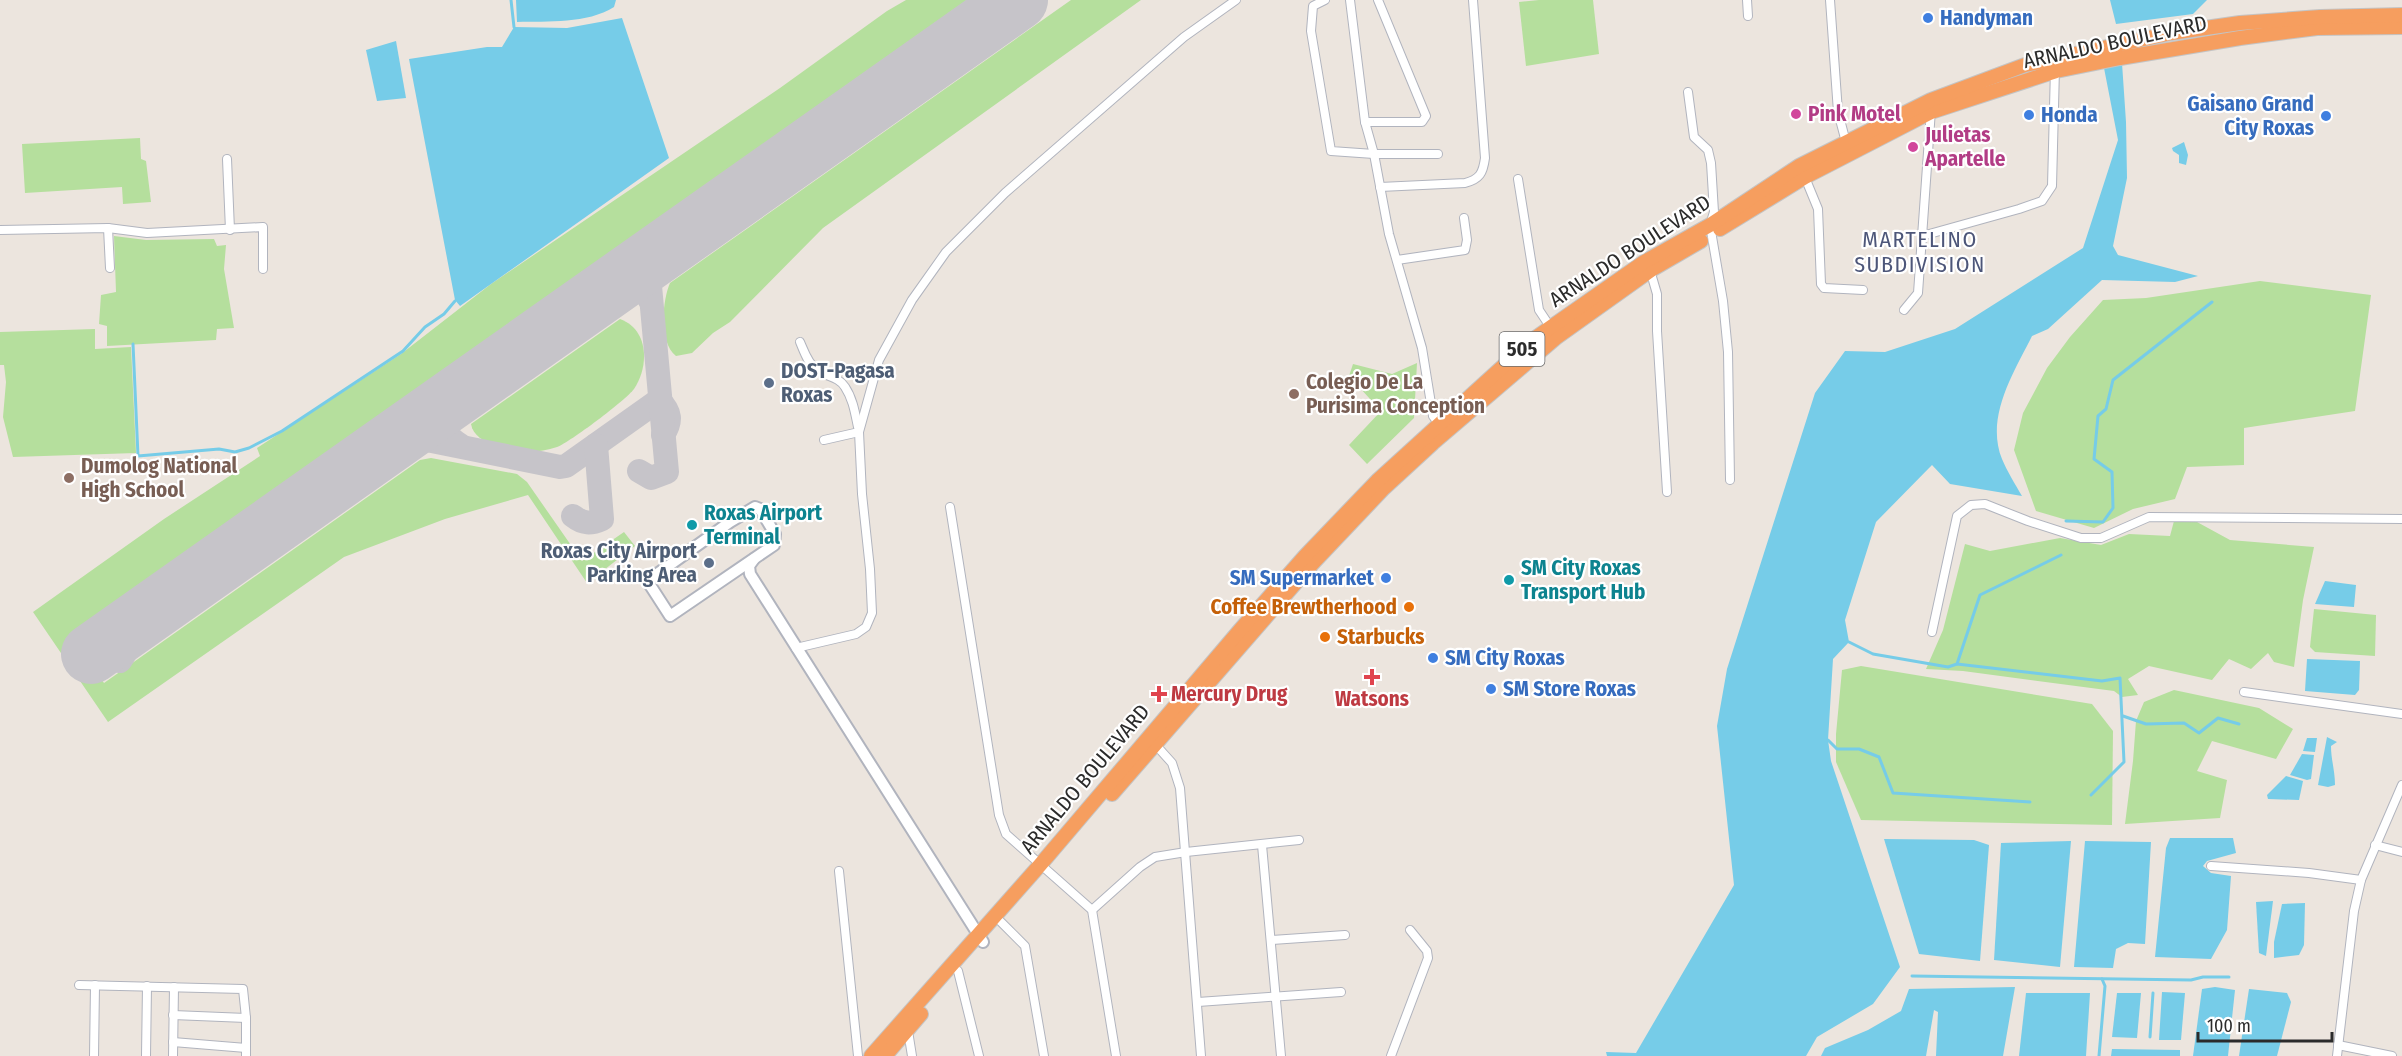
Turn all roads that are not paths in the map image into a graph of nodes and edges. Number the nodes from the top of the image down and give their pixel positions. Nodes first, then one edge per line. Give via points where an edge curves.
1 (1236, 0) edge
2 (1325, 0) edge
3 (1350, 0) edge
4 (1378, 0) edge
5 (1473, 0) edge
6 (1748, 0) edge
7 (1830, 0) edge
8 (2402, 15) edge
9 (1748, 16) dead end
10 (2402, 27) edge
11 (2055, 64) junction
12 (1688, 92) dead end
13 (1931, 106) junction
14 (1365, 122) junction
15 (1848, 148) junction
16 (1374, 154) junction
17 (1438, 154) dead end
18 (227, 159) dead end
19 (1802, 172) junction
20 (1518, 179) dead end
21 (1380, 187) junction
22 (1464, 218) dead end
23 (108, 228) junction
24 (0, 230) edge
25 (230, 230) junction
26 (1712, 230) junction
27 (1922, 236) junction
28 (1397, 260) junction
29 (1648, 266) junction
30 (110, 268) dead end
31 (263, 269) dead end
32 (1863, 290) dead end
33 (1904, 310) dead end
34 (1554, 332) junction
35 (800, 342) dead end
36 (1439, 424) junction
37 (859, 432) junction
38 (1430, 439) junction
39 (824, 440) dead end
40 (1731, 480) dead end
41 (1667, 492) dead end
42 (950, 507) dead end
43 (2402, 519) edge
44 (754, 559) junction
45 (735, 572) junction
46 (750, 574) junction
47 (1932, 632) dead end
48 (796, 648) junction
49 (2244, 692) dead end
50 (2402, 714) edge
51 (1152, 741) junction
52 (2402, 785) edge
53 (1299, 840) dead end
54 (1262, 844) junction
55 (2375, 844) junction
56 (1186, 852) junction
57 (2402, 852) edge
58 (2211, 866) dead end
59 (1043, 868) junction
60 (839, 871) dead end
61 (2361, 880) junction
62 (1092, 910) junction
63 (1001, 922) junction
64 (1410, 930) dead end
65 (1345, 935) dead end
66 (981, 939) junction
67 (1272, 940) junction
68 (958, 971) junction
69 (79, 985) dead end
70 (95, 986) junction
71 (147, 986) junction
72 (174, 987) junction
73 (1341, 992) dead end
74 (1277, 996) junction
75 (1198, 1002) junction
76 (921, 1007) junction
77 (173, 1015) junction
78 (246, 1018) junction
79 (908, 1029) junction
80 (173, 1042) junction
81 (2338, 1046) junction
82 (246, 1052) edge
83 (94, 1056) edge
84 (146, 1056) edge
85 (173, 1056) edge
86 (858, 1056) edge
87 (871, 1056) edge
88 (885, 1056) edge
89 (912, 1056) edge
90 (979, 1056) edge
91 (1044, 1056) edge
92 (1116, 1056) edge
93 (1201, 1056) edge
94 (1281, 1056) edge
95 (1391, 1056) edge
96 (2337, 1056) edge
97 (2392, 1056) edge

1 - 37 street via 1184,37 1061,142 946,252 912,300 879,360
2 - 16 street via 1313,6 1311,31 1331,151
3 - 14 street
4 - 14 street via 1426,116 1422,122
5 - 21 street via 1484,172 1465,183
6 - 9 street
7 - 15 street via 1838,112
8 - 11 highway, ARNALDO BOULEVARD / 505 via 2240,23 2171,33
10 - 11 highway, ARNALDO BOULEVARD / 505 via 2317,28
11 - 13 highway, ARNALDO BOULEVARD / 505
11 - 27 street via 2052,186 2042,201
12 - 26 street via 1694,137 1708,150 1711,163
13 - 15 highway, ARNALDO BOULEVARD / 505
13 - 27 street
14 - 16 street
15 - 19 highway, ARNALDO BOULEVARD / 505
16 - 17 street
16 - 21 street
18 - 25 street
19 - 26 highway, ARNALDO BOULEVARD / 505
19 - 32 street via 1818,209 1821,284 1824,288
20 - 34 street via 1539,310
21 - 28 street
22 - 28 street via 1465,250
23 - 24 street
23 - 25 street via 147,234
23 - 30 street
25 - 31 street via 263,227
26 - 29 highway, ARNALDO BOULEVARD / 505
26 - 40 street via 1728,352
27 - 33 street via 1918,293
28 - 36 street via 1422,348 1433,416
29 - 34 highway, ARNALDO BOULEVARD / 505
29 - 41 street via 1657,294
34 - 36 highway, ARNALDO BOULEVARD / 505 via 1531,341
34 - 38 highway, ARNALDO BOULEVARD / 505
35 - 37 street via 818,371 844,385 854,405
36 - 38 highway, ARNALDO BOULEVARD / 505
37 - 39 street
37 - 48 street via 872,613 866,627 856,634
38 - 51 highway, ARNALDO BOULEVARD / 505 via 1309,560
42 - 59 street via 999,815 1006,834
43 - 47 street via 2150,517 2101,538 2081,538 1985,504 1971,505 1957,516
44 - 45 street
44 - 45 street via 774,545 775,540 773,530 755,507 649,582 672,616
44 - 46 street via 749,566
45 - 46 street
46 - 48 street
48 - 66 street
49 - 50 street
51 - 56 street via 1172,763 1180,788
51 - 59 highway, ARNALDO BOULEVARD / 505
52 - 55 street
53 - 54 street
54 - 56 street
54 - 67 street
55 - 57 street
55 - 61 street
56 - 62 street via 1155,857
56 - 75 street
58 - 61 street
59 - 62 street
59 - 63 highway, ARNALDO BOULEVARD / 505
59 - 66 highway, ARNALDO BOULEVARD / 505
60 - 86 street
61 - 81 street
62 - 92 street
63 - 66 highway, ARNALDO BOULEVARD / 505
63 - 91 street via 1025,946
64 - 95 street via 1428,958
65 - 67 street
66 - 68 highway, ARNALDO BOULEVARD / 505
66 - 76 highway, ARNALDO BOULEVARD / 505
67 - 74 street
68 - 76 highway, ARNALDO BOULEVARD / 505
68 - 90 street
69 - 70 street
70 - 71 street
70 - 83 street
71 - 72 street
71 - 84 street
72 - 77 street
72 - 78 street via 243,989
73 - 74 street
74 - 75 street
74 - 94 street
75 - 93 street
76 - 79 highway, ARNALDO BOULEVARD / 505
76 - 87 highway, ARNALDO BOULEVARD / 505
77 - 78 street
77 - 80 street
78 - 82 street
79 - 88 highway, ARNALDO BOULEVARD / 505
79 - 89 street
80 - 82 street
80 - 85 street
81 - 96 street
81 - 97 street

